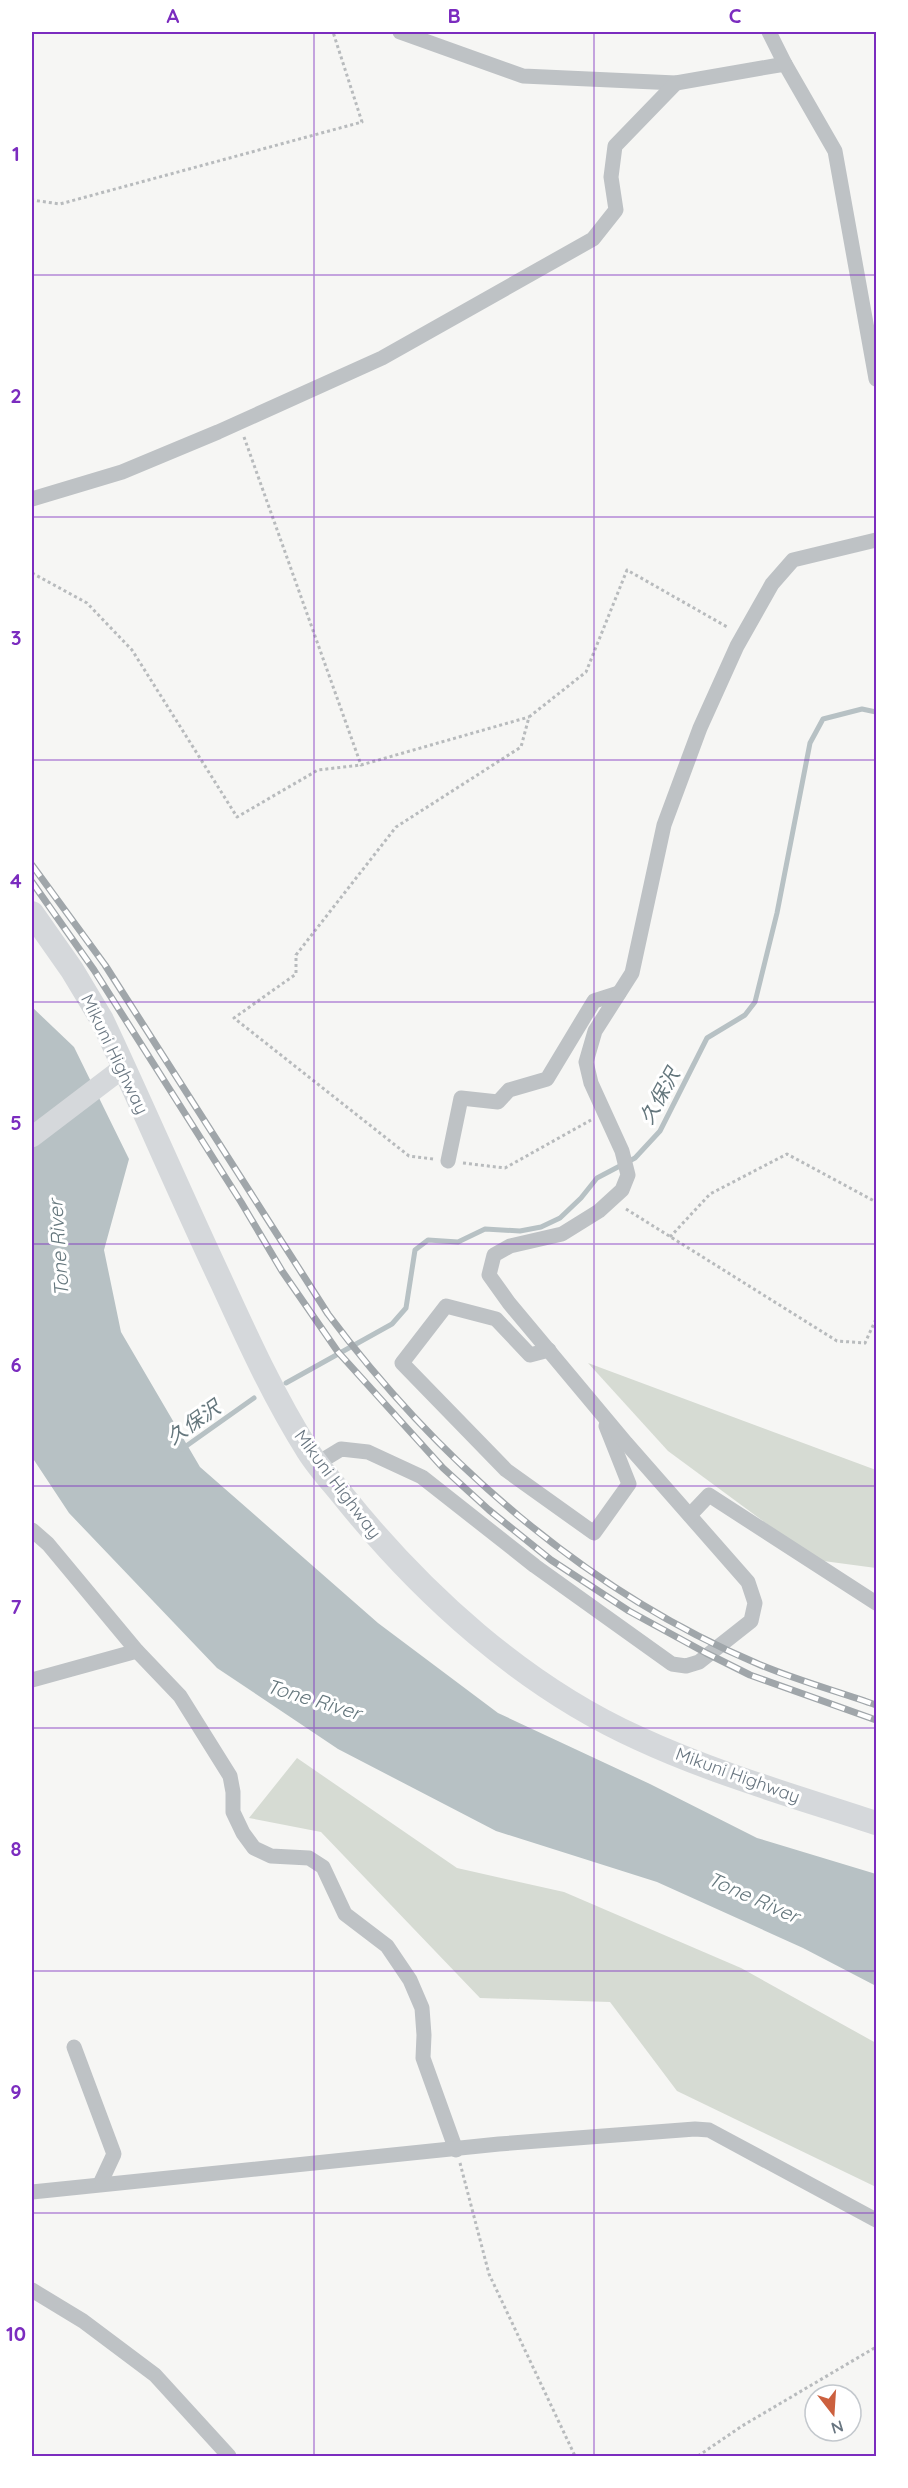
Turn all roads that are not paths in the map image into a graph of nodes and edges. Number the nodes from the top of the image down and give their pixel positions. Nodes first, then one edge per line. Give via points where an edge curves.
1 (400, 32) edge
2 (769, 32) edge
3 (785, 64) junction
4 (676, 83) junction
5 (876, 379) edge
6 (32, 499) edge
7 (876, 540) edge
8 (32, 913) edge
9 (619, 993) junction
10 (115, 1074) junction
11 (32, 1137) edge
12 (448, 1161) road end
13 (549, 1350) junction
14 (601, 1412) junction
15 (318, 1463) junction
16 (690, 1515) junction
17 (32, 1531) edge
18 (876, 1603) edge
19 (137, 1651) junction
20 (32, 1680) edge
21 (876, 1823) edge
22 (74, 2047) dead end
23 (456, 2150) junction
24 (100, 2184) junction
25 (32, 2192) edge
26 (876, 2220) edge
27 (32, 2290) edge
28 (229, 2457) edge

1 - 4 street via 523,76
2 - 3 street
3 - 4 street
3 - 5 street via 835,151
4 - 6 street via 615,146 611,177 616,210 593,238 382,358 122,472
7 - 9 street via 793,560 772,584 700,728 664,825 632,973
8 - 10 highway, Mikuni Highway via 102,1020
9 - 12 street via 594,1001 547,1079 509,1090 498,1102 461,1098
9 - 13 street via 595,1031 586,1062 591,1083 622,1151 628,1175 622,1190 599,1211 562,1234 510,1246 494,1255 489,1275
10 - 11 main road
10 - 15 highway, Mikuni Highway via 265,1376
13 - 14 street
13 - 14 street via 530,1355 496,1319 446,1306 402,1363 506,1470 594,1533 629,1484
14 - 16 street
15 - 16 street via 341,1449 368,1452 422,1477 535,1566 672,1664 686,1666 699,1662 752,1621 755,1603 748,1582
15 - 21 highway, Mikuni Highway via 413,1577 462,1622 549,1687 638,1739
16 - 18 street via 709,1495
17 - 19 street via 48,1544
19 - 20 street
19 - 23 street via 180,1696 230,1776 233,1812 254,1848 271,1856 309,1858 323,1867 345,1914 387,1946 410,1980 422,2008 423,2058
22 - 24 street via 114,2154
23 - 24 street
23 - 26 street via 709,2130
24 - 25 street
27 - 28 street via 83,2321 155,2375

